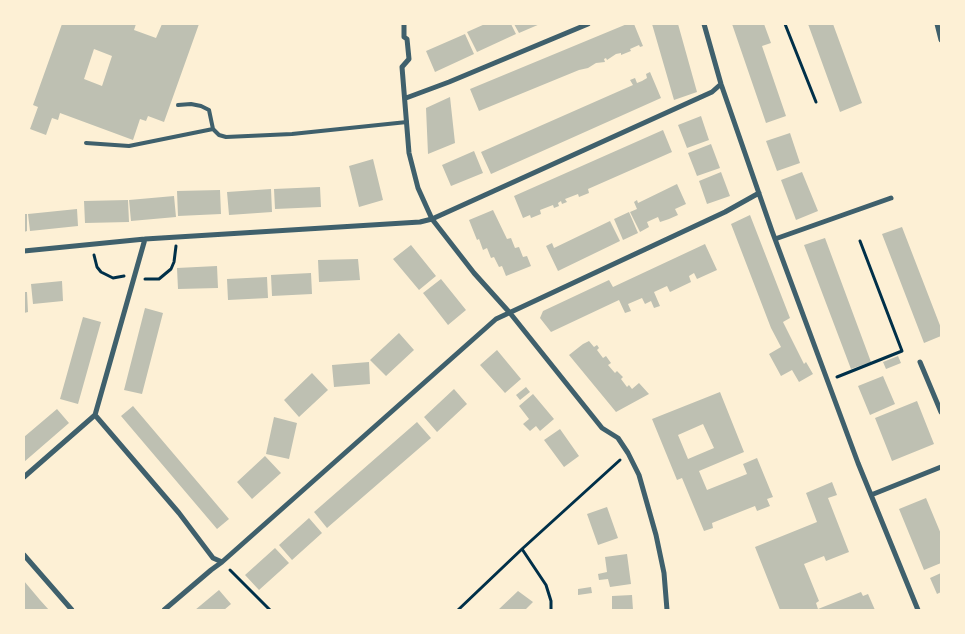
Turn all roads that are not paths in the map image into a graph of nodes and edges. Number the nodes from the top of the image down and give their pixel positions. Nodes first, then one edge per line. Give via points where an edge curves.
1 (404, 24) edge
2 (588, 24) edge
3 (704, 24) edge
4 (936, 24) edge
5 (941, 40) edge
6 (721, 84) junction
7 (406, 98) junction
8 (178, 104) dead end
9 (407, 122) junction
10 (213, 129) junction
11 (86, 143) dead end
12 (759, 193) junction
13 (891, 198) dead end
14 (432, 219) junction
15 (144, 239) junction
16 (775, 239) junction
17 (24, 251) edge
18 (510, 313) junction
19 (920, 362) dead end
20 (941, 412) edge
21 (95, 415) junction
22 (941, 467) edge
23 (24, 477) edge
24 (871, 495) junction
25 (24, 556) edge
26 (222, 562) junction
27 (72, 610) edge
28 (164, 610) edge
29 (667, 610) edge
30 (918, 610) edge

1 - 7 street via 409,59 402,67
2 - 7 street
3 - 6 street
4 - 5 street
6 - 12 street
6 - 14 street via 712,92
7 - 9 street
8 - 10 lane via 209,110
9 - 10 lane via 226,137
9 - 14 street via 413,174
10 - 11 lane via 129,146
12 - 16 street
12 - 18 street
13 - 16 street
14 - 15 street
14 - 18 street
15 - 17 street
15 - 21 street
16 - 24 street
18 - 26 street via 496,319
18 - 29 street via 602,428 618,438 628,453 639,475 656,535
19 - 20 street
21 - 23 street
21 - 26 street via 213,558
22 - 24 street
24 - 30 street
25 - 27 street
26 - 28 street

